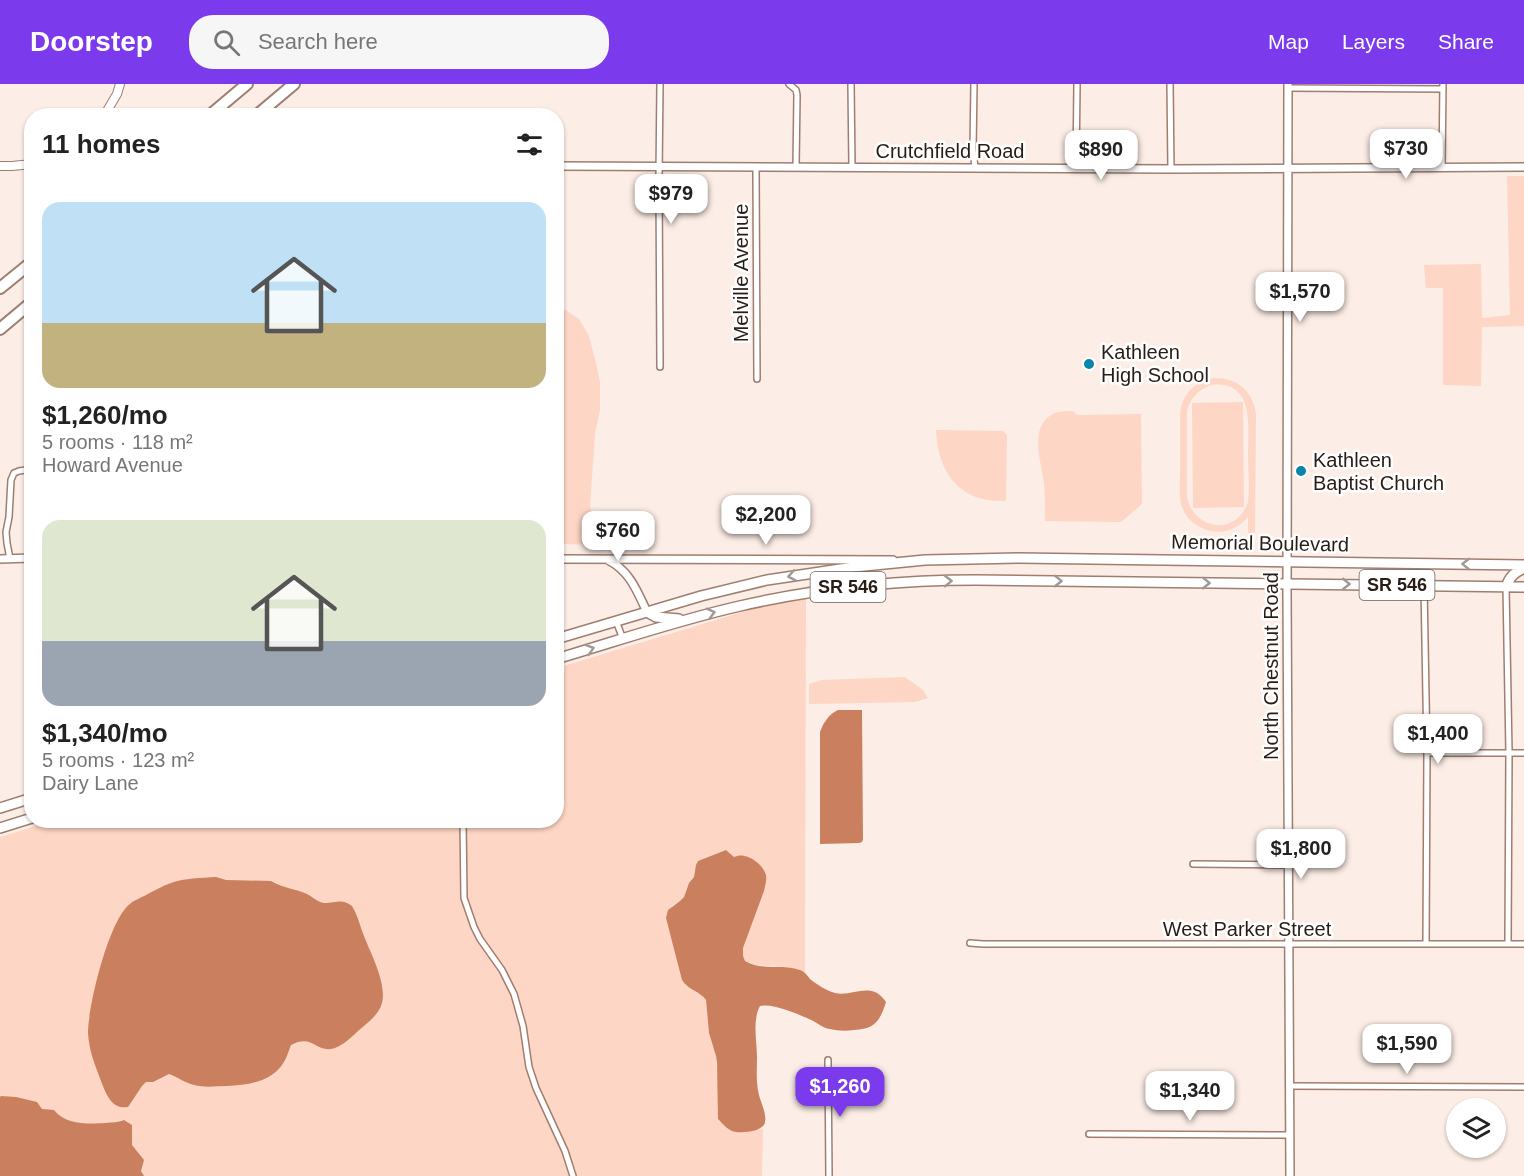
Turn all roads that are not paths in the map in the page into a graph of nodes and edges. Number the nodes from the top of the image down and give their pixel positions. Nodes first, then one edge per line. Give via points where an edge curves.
1 (120, 84) edge
2 (247, 84) edge
3 (294, 84) edge
4 (660, 84) edge
5 (789, 84) edge
6 (851, 84) edge
7 (974, 84) edge
8 (1077, 84) edge
9 (1170, 84) edge
10 (1288, 86) edge
11 (1443, 86) edge
12 (109, 108) edge
13 (218, 108) edge
14 (266, 108) edge
15 (24, 164) edge
16 (0, 166) edge
17 (564, 166) edge
18 (659, 166) junction
19 (756, 167) junction
20 (796, 167) junction
21 (852, 167) junction
22 (1442, 167) junction
23 (1524, 167) edge
24 (975, 168) junction
25 (1076, 168) junction
26 (1287, 168) junction
27 (1171, 169) junction
28 (24, 268) edge
29 (0, 288) edge
30 (24, 309) edge
31 (0, 329) edge
32 (660, 367) dead end
33 (757, 379) dead end
34 (24, 469) edge
35 (24, 558) edge
36 (0, 559) edge
37 (10, 559) junction
38 (564, 559) edge
39 (606, 559) junction
40 (638, 559) junction
41 (925, 560) junction
42 (1287, 561) junction
43 (1524, 567) edge
44 (630, 579) junction
45 (1287, 583) junction
46 (1424, 586) junction
47 (1506, 587) junction
48 (1524, 587) edge
49 (647, 612) junction
50 (690, 619) junction
51 (616, 621) junction
52 (564, 637) edge
53 (623, 639) junction
54 (564, 657) edge
55 (1427, 753) junction
56 (1509, 753) junction
57 (1524, 753) edge
58 (24, 800) edge
59 (0, 808) edge
60 (24, 820) edge
61 (0, 828) edge
62 (463, 828) edge
63 (1193, 864) dead end
64 (1288, 865) junction
65 (970, 943) dead end
66 (1289, 944) junction
67 (1426, 944) junction
68 (1508, 944) junction
69 (1524, 944) edge
70 (828, 1060) dead end
71 (1289, 1086) junction
72 (1524, 1088) edge
73 (1089, 1134) dead end
74 (1290, 1135) junction
75 (573, 1176) edge
76 (829, 1176) edge
77 (1290, 1176) edge

1 - 12 main road
2 - 13 highway
3 - 14 highway
4 - 18 street
5 - 20 street via 797,95
6 - 21 street
7 - 24 street
8 - 25 street
9 - 27 street
10 - 11 street
10 - 26 street, North Chestnut Road
11 - 22 street
15 - 16 main road
17 - 18 street, Crutchfield Road
18 - 19 street, Crutchfield Road
18 - 32 street
19 - 20 street, Crutchfield Road
19 - 33 street, Melville Avenue
20 - 21 street, Crutchfield Road
21 - 24 street, Crutchfield Road
22 - 23 street, Crutchfield Road
22 - 26 street, Crutchfield Road
24 - 25 street, Crutchfield Road
25 - 27 street, Crutchfield Road
26 - 27 street, Crutchfield Road
26 - 42 street, North Chestnut Road
28 - 29 highway
30 - 31 highway
34 - 37 street via 14,473 11,480 6,532
35 - 37 street
36 - 37 street
38 - 39 street
39 - 40 street
39 - 44 street via 618,565
40 - 41 street
40 - 44 street via 630,567
41 - 42 main road, Memorial Boulevard / SR 546
41 -> 49 main road, SR 546 via 776,579
43 -> 42 main road, Memorial Boulevard / SR 546
42 - 45 street, North Chestnut Road
43 - 47 main road via 1514,573
44 - 49 street
45 -> 46 main road, Memorial Boulevard / SR 546
50 -> 45 main road, Memorial Boulevard / SR 546 via 816,591 906,582
45 - 64 street, North Chestnut Road
46 - 47 main road, Memorial Boulevard / SR 546
46 - 55 street
47 - 48 main road, Memorial Boulevard / SR 546
47 - 56 street
49 - 50 main road via 656,617
49 - 51 main road, SR 546
50 - 53 main road, SR 546
51 - 52 main road, SR 546
51 - 53 street
54 -> 53 main road, SR 546
55 - 56 street
55 - 67 street
56 - 57 street
56 - 68 street
58 - 59 main road
60 - 61 main road
62 - 75 street via 464,898 480,939 514,994 529,1067
63 - 64 street
64 - 66 street, North Chestnut Road
65 - 66 street, West Parker Street
66 - 67 street, West Parker Street
66 - 71 street, North Chestnut Road
67 - 68 street, West Parker Street
68 - 69 street, West Parker Street
70 - 76 street
71 - 72 street
71 - 74 street, North Chestnut Road
73 - 74 street
74 - 77 street, North Chestnut Road

